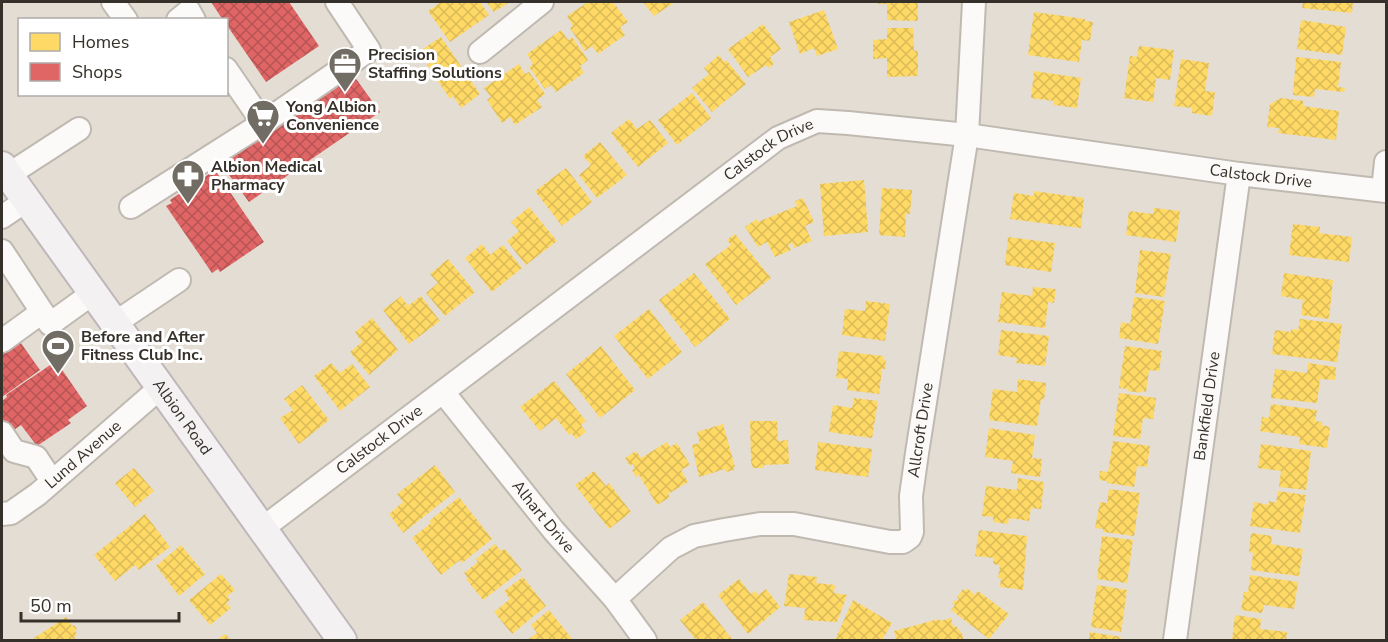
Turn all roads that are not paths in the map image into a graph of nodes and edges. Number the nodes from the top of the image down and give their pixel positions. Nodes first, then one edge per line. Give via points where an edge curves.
1 (113, 2) edge
2 (337, 2) edge
3 (542, 2) edge
4 (974, 2) edge
5 (125, 18) edge
6 (181, 18) edge
7 (193, 18) edge
8 (480, 52) dead end
9 (228, 72) edge
10 (262, 123) junction
11 (79, 129) dead end
12 (967, 135) junction
13 (1386, 162) edge
14 (5, 170) edge
15 (1239, 174) junction
16 (1384, 191) edge
17 (27, 200) junction
18 (131, 207) dead end
19 (2, 217) edge
20 (2, 251) edge
21 (179, 280) dead end
22 (93, 293) junction
23 (42, 312) junction
24 (115, 323) junction
25 (2, 341) edge
26 (161, 387) junction
27 (443, 392) junction
28 (2, 433) edge
29 (52, 481) junction
30 (2, 514) edge
31 (263, 528) junction
32 (615, 599) junction
33 (342, 640) edge
34 (645, 640) edge
35 (1174, 640) edge

1 - 5 street
2 - 10 street via 369,50
3 - 8 street
4 - 12 street, Allcroft Drive
6 - 7 street via 189,12
9 - 10 street
10 - 18 street
11 - 14 street
12 - 15 street, Calstock Drive
12 - 27 street, Calstock Drive via 817,122 778,138
12 - 32 street, Allcroft Drive via 915,464 910,537 903,542 890,542 794,524 760,524 694,536 670,548
13 - 16 street
14 - 17 main road, Albion Road
15 - 16 street, Calstock Drive
15 - 35 street, Bankfield Drive
17 - 19 street
17 - 22 main road, Albion Road
20 - 23 street
21 - 24 street
22 - 23 street via 50,324
22 - 24 main road, Albion Road
23 - 25 street
24 - 26 main road, Albion Road
26 - 29 street, Lund Avenue
26 - 31 main road, Albion Road
27 - 31 street, Calstock Drive
27 - 32 street, Alhart Drive via 554,531
28 - 29 street via 15,450 36,457
29 - 30 street, Lund Avenue via 11,513
31 - 33 main road, Albion Road
32 - 34 street, Alhart Drive

